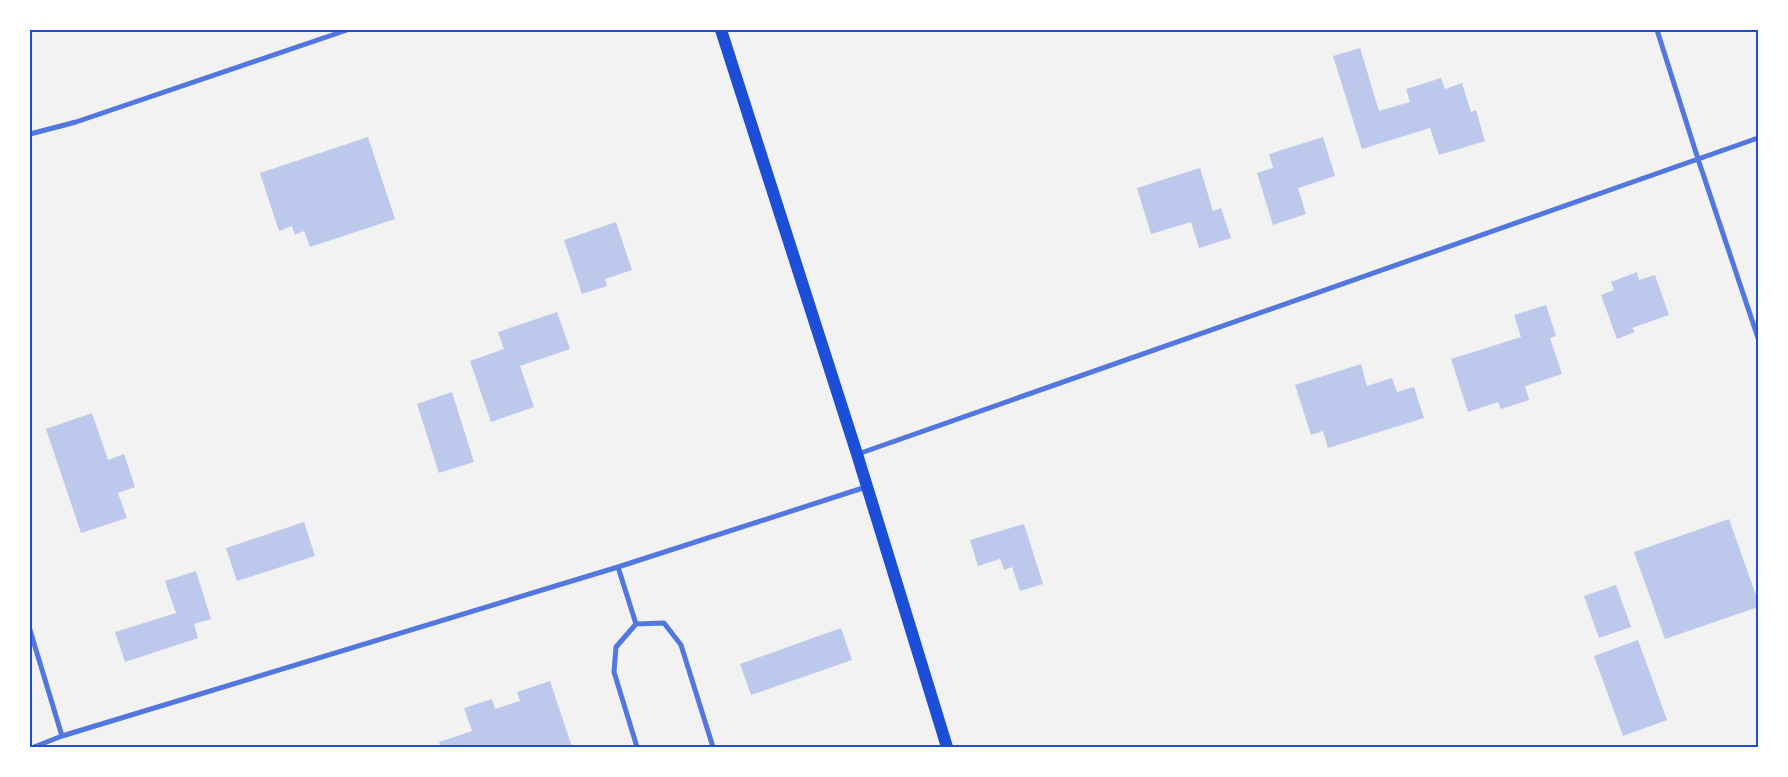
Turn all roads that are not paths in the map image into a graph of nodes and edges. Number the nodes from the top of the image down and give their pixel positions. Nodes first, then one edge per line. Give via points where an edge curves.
1 (347, 30) edge
2 (722, 30) edge
3 (1657, 30) edge
4 (30, 134) edge
5 (1758, 138) edge
6 (1698, 159) junction
7 (1758, 338) edge
8 (857, 454) junction
9 (867, 486) junction
10 (618, 567) junction
11 (636, 624) junction
12 (30, 630) edge
13 (62, 736) junction
14 (34, 747) edge
15 (637, 747) edge
16 (714, 747) edge
17 (947, 747) edge

1 - 4 street via 76,122
2 - 8 main road
3 - 6 street
5 - 6 street
6 - 7 street
6 - 8 street
8 - 9 main road
9 - 10 street
9 - 17 main road
10 - 11 street
10 - 13 street
11 - 15 street via 616,647 614,672
11 - 16 street via 664,623 681,645
12 - 13 street
13 - 14 street

